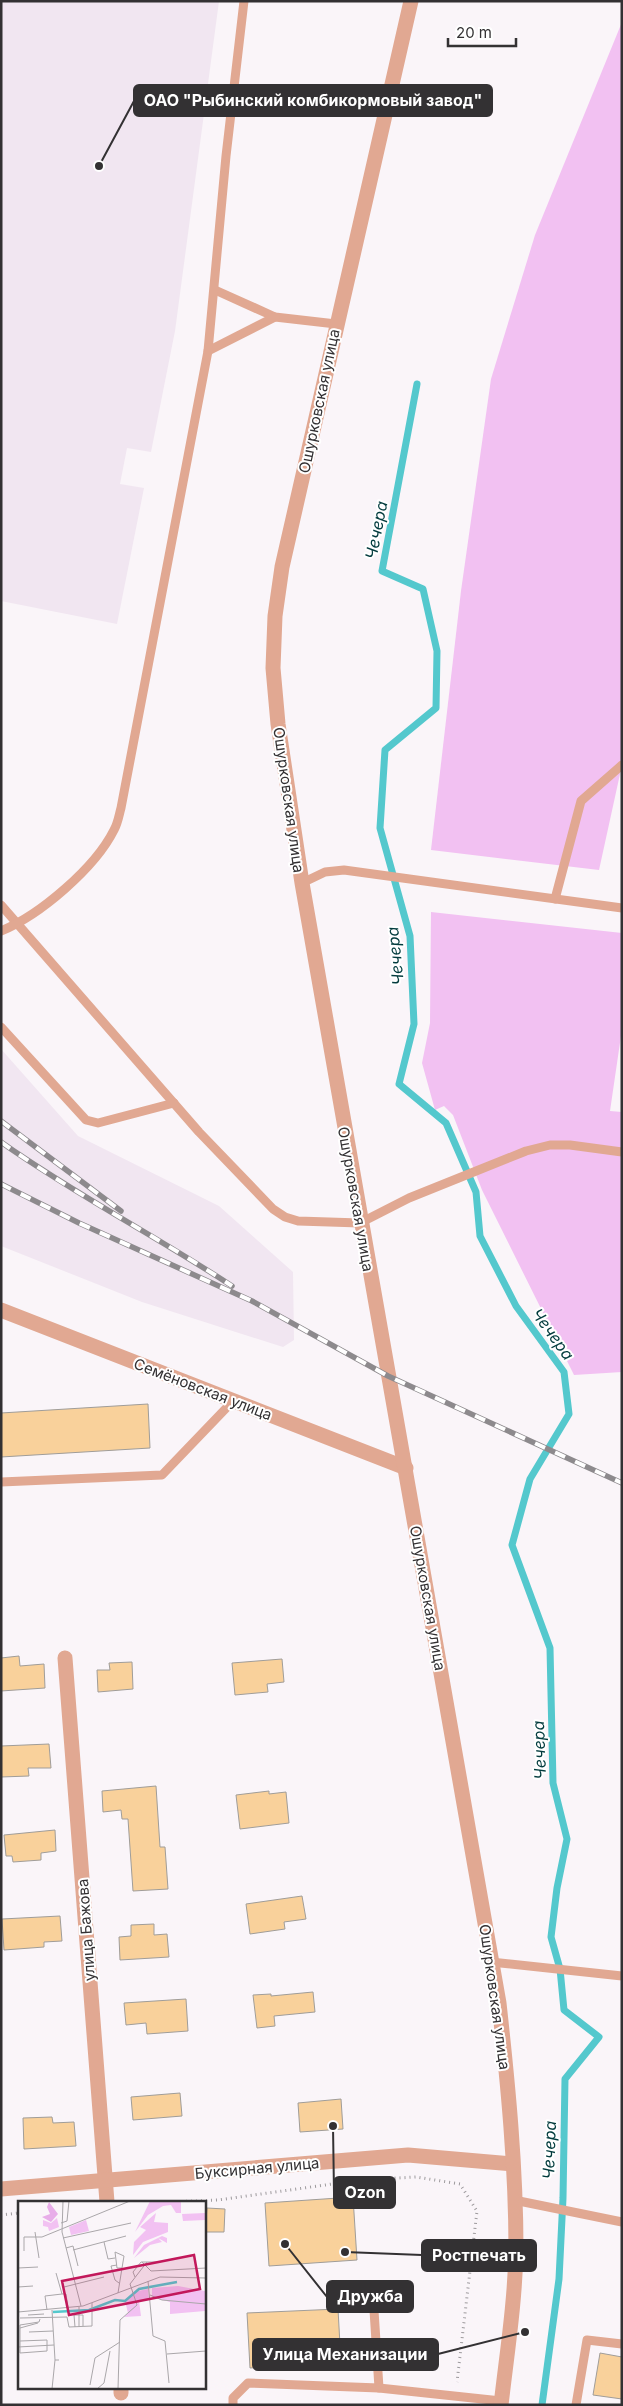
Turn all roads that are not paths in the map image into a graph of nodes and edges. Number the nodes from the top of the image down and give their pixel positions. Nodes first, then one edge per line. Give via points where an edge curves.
1 (244, 1) edge
2 (411, 1) edge
3 (215, 290) junction
4 (276, 317) junction
5 (336, 324) junction
6 (208, 351) junction
7 (622, 765) edge
8 (302, 883) junction
9 (555, 899) junction
10 (1, 905) edge
11 (622, 908) edge
12 (18, 924) junction
13 (1, 931) edge
14 (1, 1027) edge
15 (174, 1103) junction
16 (622, 1152) edge
17 (360, 1223) junction
18 (1, 1310) edge
19 (233, 1401) junction
20 (406, 1468) junction
21 (1, 1482) edge
22 (65, 1658) dead end
23 (492, 1962) junction
24 (622, 1976) edge
25 (512, 2164) junction
26 (105, 2180) junction
27 (1, 2189) edge
28 (514, 2200) junction
29 (107, 2201) edge
30 (622, 2222) edge
31 (372, 2295) dead end
32 (622, 2344) edge
33 (379, 2388) junction
34 (501, 2403) edge
35 (233, 2405) edge
36 (576, 2405) edge

1 - 3 lane
2 - 5 street, Ошурковская улица
3 - 4 lane
3 - 6 lane
4 - 5 lane
4 - 6 lane
5 - 8 street, Ошурковская улица via 282,566 276,616 273,668 278,724
6 - 12 lane via 115,829 97,856 63,889
7 - 9 lane via 581,801
8 - 9 lane via 325,872 344,870
8 - 17 street, Ошурковская улица
9 - 11 lane
10 - 12 lane
12 - 13 lane
12 - 15 lane
14 - 15 lane via 86,1120 98,1123
15 - 17 lane via 273,1209 285,1217 310,1223
16 - 17 lane via 570,1145 550,1145 526,1151 410,1198
17 - 20 street, Ошурковская улица
18 - 19 street, Семёновская улица
19 - 20 street, Семёновская улица
19 - 21 lane via 162,1475
20 - 23 street, Ошурковская улица
22 - 26 street, улица Бажова
23 - 24 lane
23 - 25 street, Ошурковская улица via 512,2121
25 - 26 street, Буксирная улица via 408,2155
25 - 28 street, Ошурковская улица
26 - 27 street, Буксирная улица
26 - 29 street, улица Бажова
28 - 30 lane
28 - 34 street, Ошурковская улица via 516,2250
31 - 33 lane
32 - 36 lane via 588,2340
33 - 34 lane
33 - 35 lane via 248,2382 233,2398

